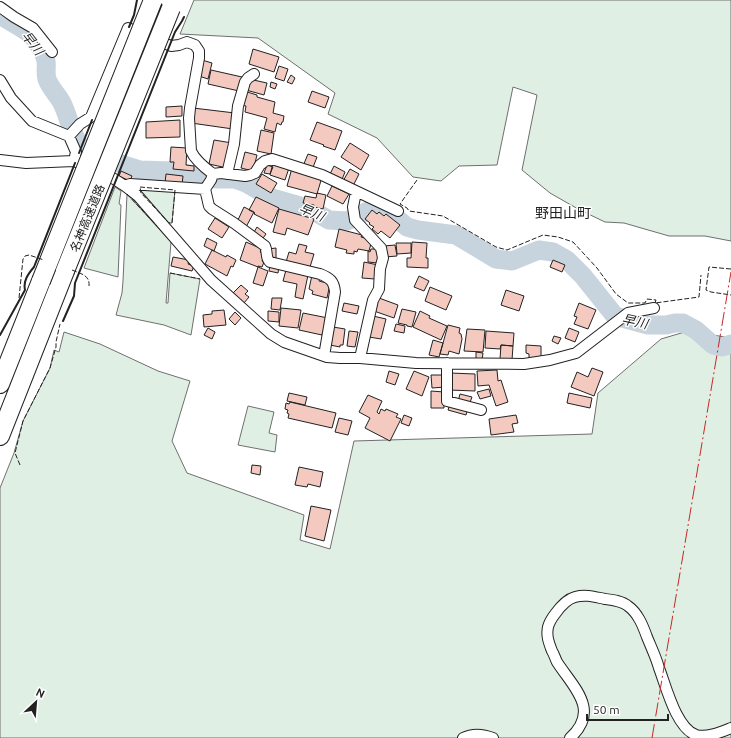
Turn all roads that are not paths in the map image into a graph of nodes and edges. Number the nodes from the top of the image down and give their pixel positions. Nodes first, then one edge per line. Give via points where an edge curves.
1 (153, 0) edge
2 (173, 4) edge
3 (0, 7) edge
4 (52, 52) dead end
5 (254, 74) dead end
6 (0, 80) edge
7 (72, 133) junction
8 (0, 160) edge
9 (74, 161) junction
10 (227, 174) junction
11 (212, 177) junction
12 (125, 186) junction
13 (204, 189) junction
14 (356, 192) junction
15 (398, 210) dead end
16 (654, 308) dead end
17 (324, 356) junction
18 (360, 358) junction
19 (447, 363) junction
20 (0, 384) edge
21 (481, 410) dead end
22 (0, 436) edge
23 (731, 728) edge
24 (463, 738) edge
25 (493, 738) edge
26 (570, 738) edge

1 - 20 highway, 名神高速道路, bridge
2 - 22 highway, 名神高速道路, bridge
3 - 4 street via 33,28
5 - 10 street via 245,82 238,106 234,144
6 - 7 street via 11,98 32,121
7 - 9 street via 76,152
7 - 11 street via 91,117 128,28 171,46 187,42 195,45 199,51 190,113 191,151
8 - 9 street via 26,163
9 - 12 street
10 - 11 street via 221,173
10 - 14 street via 250,175 265,161 272,159 322,175
11 - 13 street
12 - 13 street via 130,184
12 - 17 street via 138,196 211,280 271,334 284,342
13 - 17 street via 209,206 265,246 270,262 320,274 332,281 334,292
14 - 15 street
14 - 18 street via 354,217 381,248 382,258 379,289 373,300
16 - 19 street via 628,313 576,353 550,360 524,364
17 - 18 street
18 - 19 street via 416,364
19 - 21 street via 447,401
23 - 26 street via 713,735 697,735 686,730 671,703 659,666 635,613 621,602 587,595 574,597 564,603 551,619 548,628 548,640 557,661 574,684 584,707 580,725
24 - 25 street via 474,734

